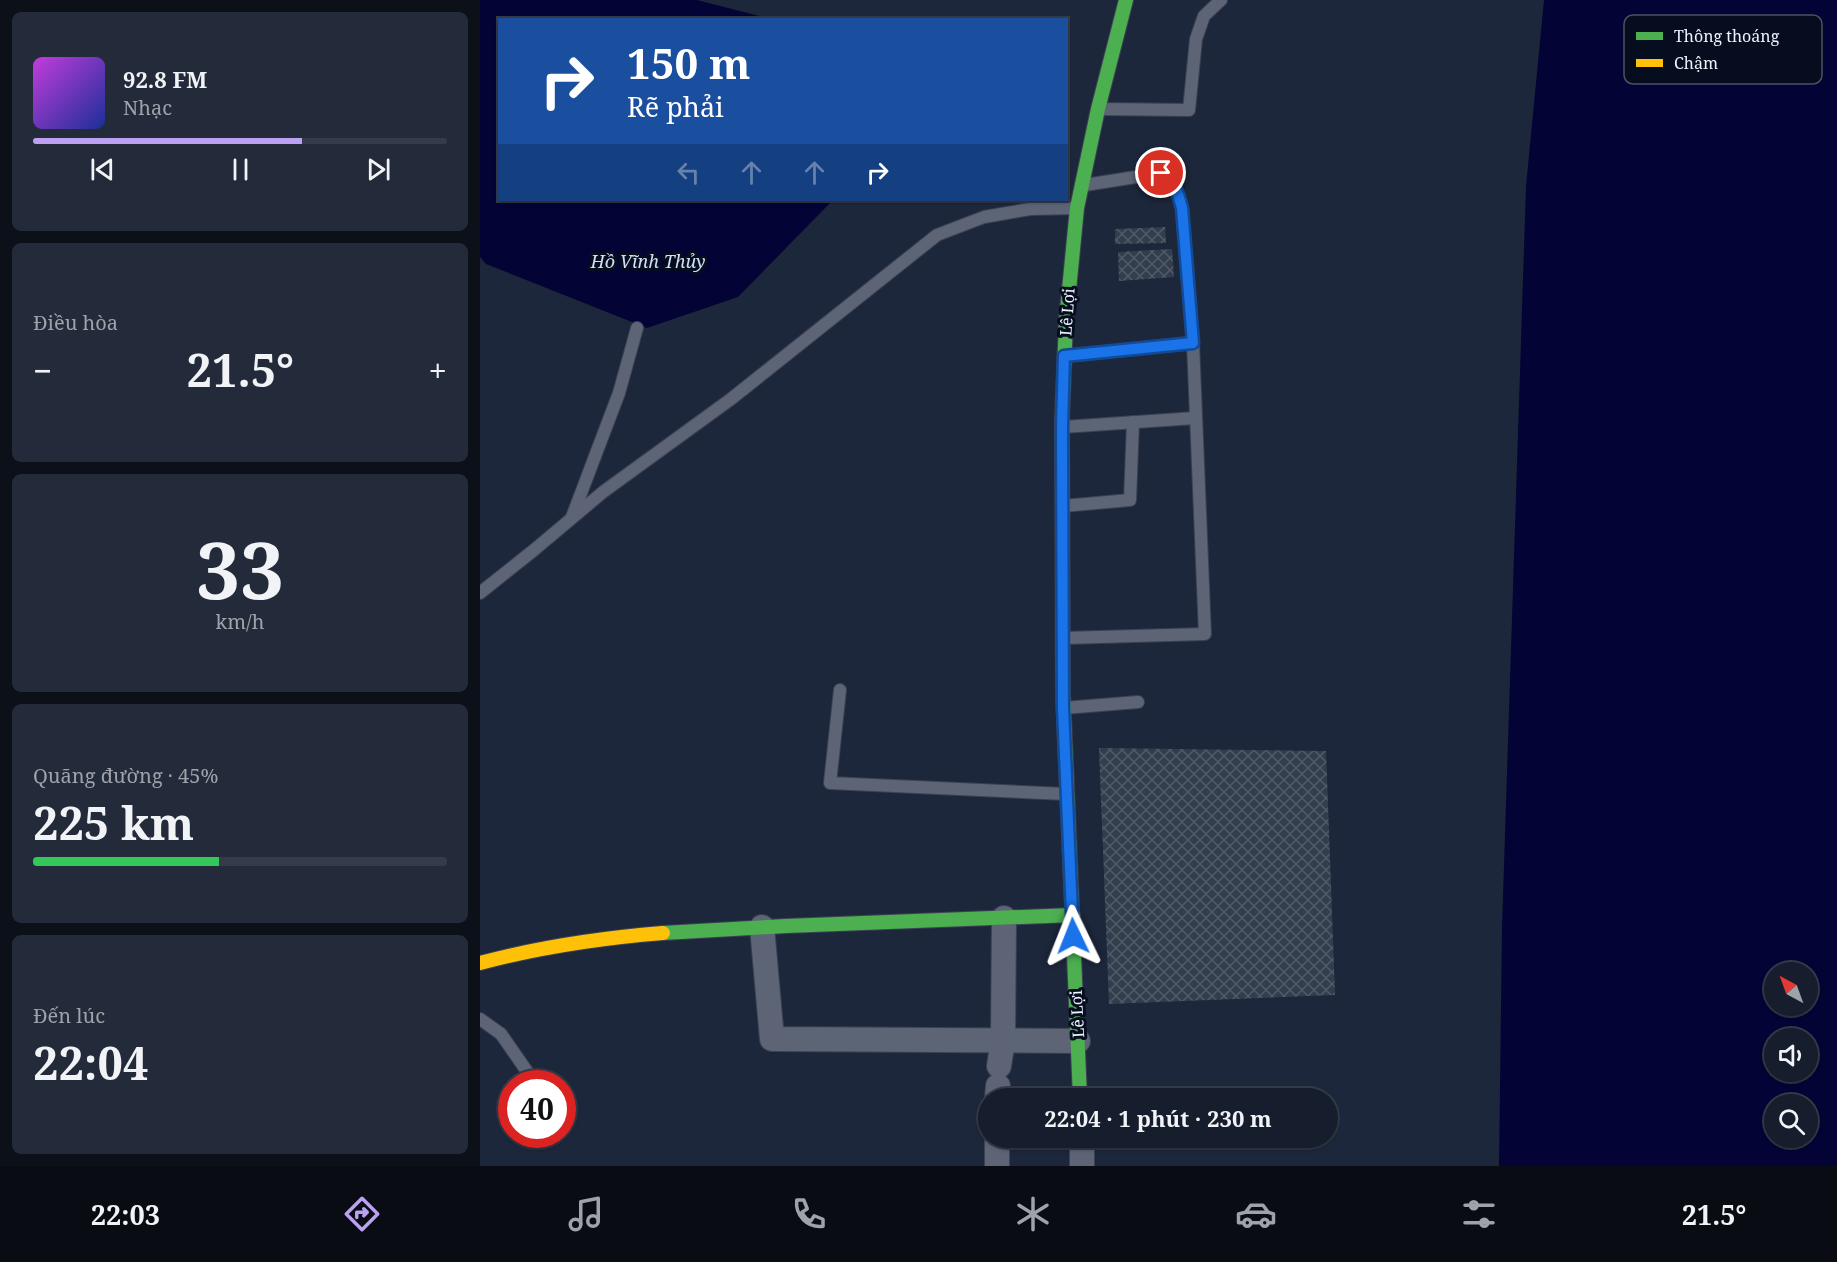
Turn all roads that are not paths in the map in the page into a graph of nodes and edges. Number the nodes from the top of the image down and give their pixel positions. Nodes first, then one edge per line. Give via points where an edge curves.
1 (1126, 0) edge
2 (1221, 0) edge
3 (1098, 110) junction
4 (1083, 185) junction
5 (1077, 208) junction
6 (637, 328) dead end
7 (1193, 343) junction
8 (1064, 356) junction
9 (1195, 418) junction
10 (1133, 422) junction
11 (1062, 427) junction
12 (1062, 506) junction
13 (572, 518) junction
14 (480, 593) edge
15 (1062, 639) junction
16 (840, 690) dead end
17 (1138, 702) dead end
18 (1063, 708) junction
19 (1067, 794) junction
20 (1072, 915) junction
21 (1004, 918) junction
22 (762, 927) junction
23 (480, 963) edge
24 (480, 1019) edge
25 (1003, 1040) junction
26 (1078, 1041) junction
27 (526, 1070) edge
28 (998, 1083) edge
29 (1080, 1088) edge
30 (997, 1148) edge
31 (1082, 1148) edge
32 (997, 1166) edge
33 (1083, 1166) edge

1 - 3 street, Lê Lợi
2 - 3 lane via 1204,16 1196,39 1189,110
3 - 4 street, Lê Lợi
4 - 5 street, Lê Lợi
4 - 7 lane via 1161,173 1176,188 1182,208
5 - 8 street, Lê Lợi
5 - 13 lane via 1030,209 984,217 937,235 731,399
6 - 13 lane via 619,393
7 - 8 lane
7 - 9 lane
8 - 11 street, Lê Lợi
9 - 10 lane
9 - 15 lane via 1205,634
10 - 11 lane
10 - 12 lane via 1130,500
11 - 12 street, Lê Lợi
12 - 15 street, Lê Lợi
13 - 14 lane
15 - 18 street, Lê Lợi
16 - 19 lane via 830,783
17 - 18 lane
18 - 19 street, Lê Lợi
19 - 20 street, Lê Lợi
20 - 21 street
20 - 26 street, Lê Lợi
21 - 22 street
21 - 25 street
22 - 23 street via 610,938 538,948
22 - 25 street via 772,1039
24 - 27 lane via 501,1034
25 - 26 street
25 - 28 street
26 - 29 street, Lê Lợi
30 - 32 street
31 - 33 street

